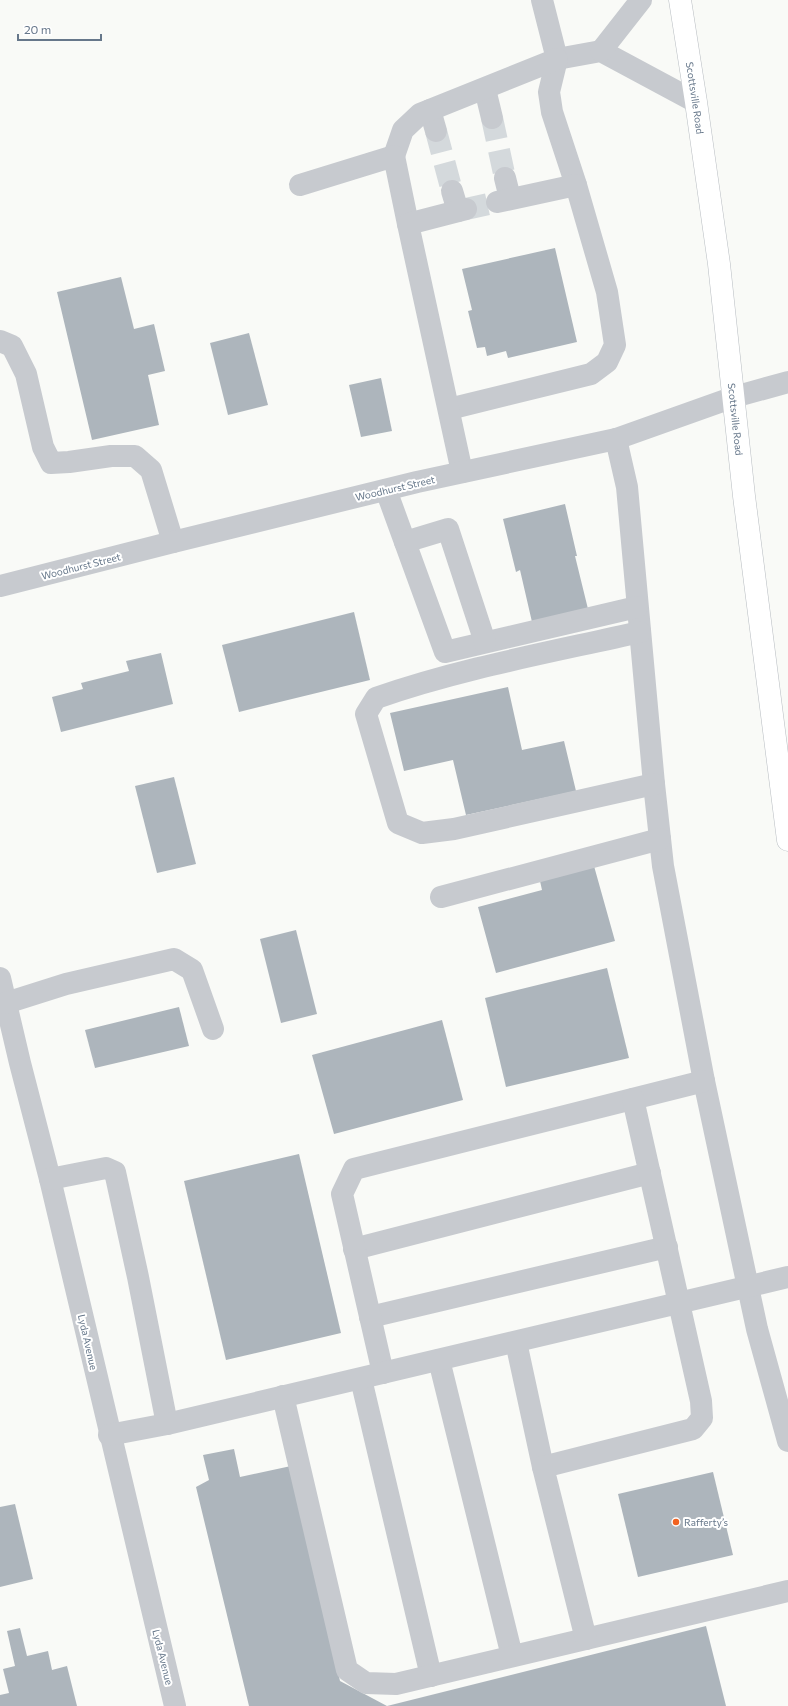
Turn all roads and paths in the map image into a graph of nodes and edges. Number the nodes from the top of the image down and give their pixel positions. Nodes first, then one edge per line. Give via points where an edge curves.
1 (542, 0) edge
2 (641, 0) edge
3 (680, 0) edge
4 (601, 51) junction
5 (557, 59) junction
6 (485, 89) junction
7 (696, 102) junction
8 (430, 110) junction
9 (492, 118) tunnel mouth
10 (436, 132) tunnel mouth
11 (394, 156) junction
12 (576, 184) junction
13 (300, 185) dead end
14 (504, 193) tunnel mouth
15 (459, 204) tunnel mouth
16 (408, 224) junction
17 (0, 341) edge
18 (788, 382) edge
19 (734, 397) junction
20 (449, 409) junction
21 (616, 440) junction
22 (462, 472) junction
23 (386, 490) junction
24 (173, 542) junction
25 (405, 542) junction
26 (0, 586) edge
27 (637, 607) junction
28 (640, 632) junction
29 (485, 642) junction
30 (782, 748) edge
31 (654, 784) junction
32 (660, 838) junction
33 (788, 840) edge
34 (441, 897) dead end
35 (0, 978) edge
36 (6, 1003) junction
37 (213, 1029) dead end
38 (704, 1081) junction
39 (633, 1099) junction
40 (650, 1173) junction
41 (50, 1179) junction
42 (667, 1247) junction
43 (354, 1249) junction
44 (788, 1276) edge
45 (748, 1287) junction
46 (679, 1303) junction
47 (370, 1317) junction
48 (516, 1342) junction
49 (440, 1360) junction
50 (383, 1373) junction
51 (361, 1378) junction
52 (283, 1396) junction
53 (167, 1424) junction
54 (109, 1435) junction
55 (788, 1441) edge
56 (543, 1467) junction
57 (788, 1590) edge
58 (586, 1639) junction
59 (512, 1656) junction
60 (431, 1676) junction
61 (175, 1706) edge

1 - 5 street
2 - 4 street
3 - 7 main road, Scottsville Road
4 - 5 street
4 - 7 street
5 - 6 street
5 - 12 street via 549,92 552,112
6 - 8 street
6 - 9 street
7 - 19 main road, Scottsville Road via 719,264
8 - 10 street
8 - 11 street via 420,114 403,130
11 - 13 street
11 - 16 street
12 - 14 street
12 - 20 street via 607,292 615,345 607,362 591,374
15 - 16 street
16 - 20 street
17 - 24 street via 12,346 26,374 43,447 51,463 135,456 151,470
18 - 19 street, Woodhurst Street
19 - 21 street, Woodhurst Street
19 - 30 main road, Scottsville Road via 744,496
20 - 22 street
21 - 22 street, Woodhurst Street
21 - 27 street via 627,487
22 - 23 street, Woodhurst Street
23 - 24 street, Woodhurst Street
23 - 25 street
24 - 26 street, Woodhurst Street
25 - 29 street via 445,652
25 - 29 street via 448,529
27 - 28 street
27 - 29 street
28 - 31 street
28 - 31 street via 459,673 395,691 376,698 366,714 398,823 422,833 454,829
30 - 33 main road, Scottsville Road
31 - 32 street
32 - 34 street
32 - 38 street via 671,911
35 - 36 street, Lyda Avenue
36 - 37 street via 66,984 174,958 192,970
36 - 41 street, Lyda Avenue
38 - 39 street
38 - 45 street
39 - 40 street
39 - 43 street via 354,1169 342,1194
40 - 42 street
40 - 43 street
41 - 53 street via 106,1168 115,1172
41 - 54 street, Lyda Avenue
42 - 46 street
42 - 47 street
43 - 47 street
44 - 45 street
45 - 46 street
45 - 55 street
46 - 48 street
46 - 56 street via 702,1401 702,1418 693,1429
47 - 50 street
48 - 49 street
48 - 56 street
49 - 50 street
49 - 59 street
50 - 51 street
51 - 52 street
51 - 60 street
52 - 53 street
52 - 60 street via 347,1670 366,1683 396,1684
53 - 54 street
54 - 61 street, Lyda Avenue
56 - 58 street
57 - 58 street
58 - 59 street
59 - 60 street

